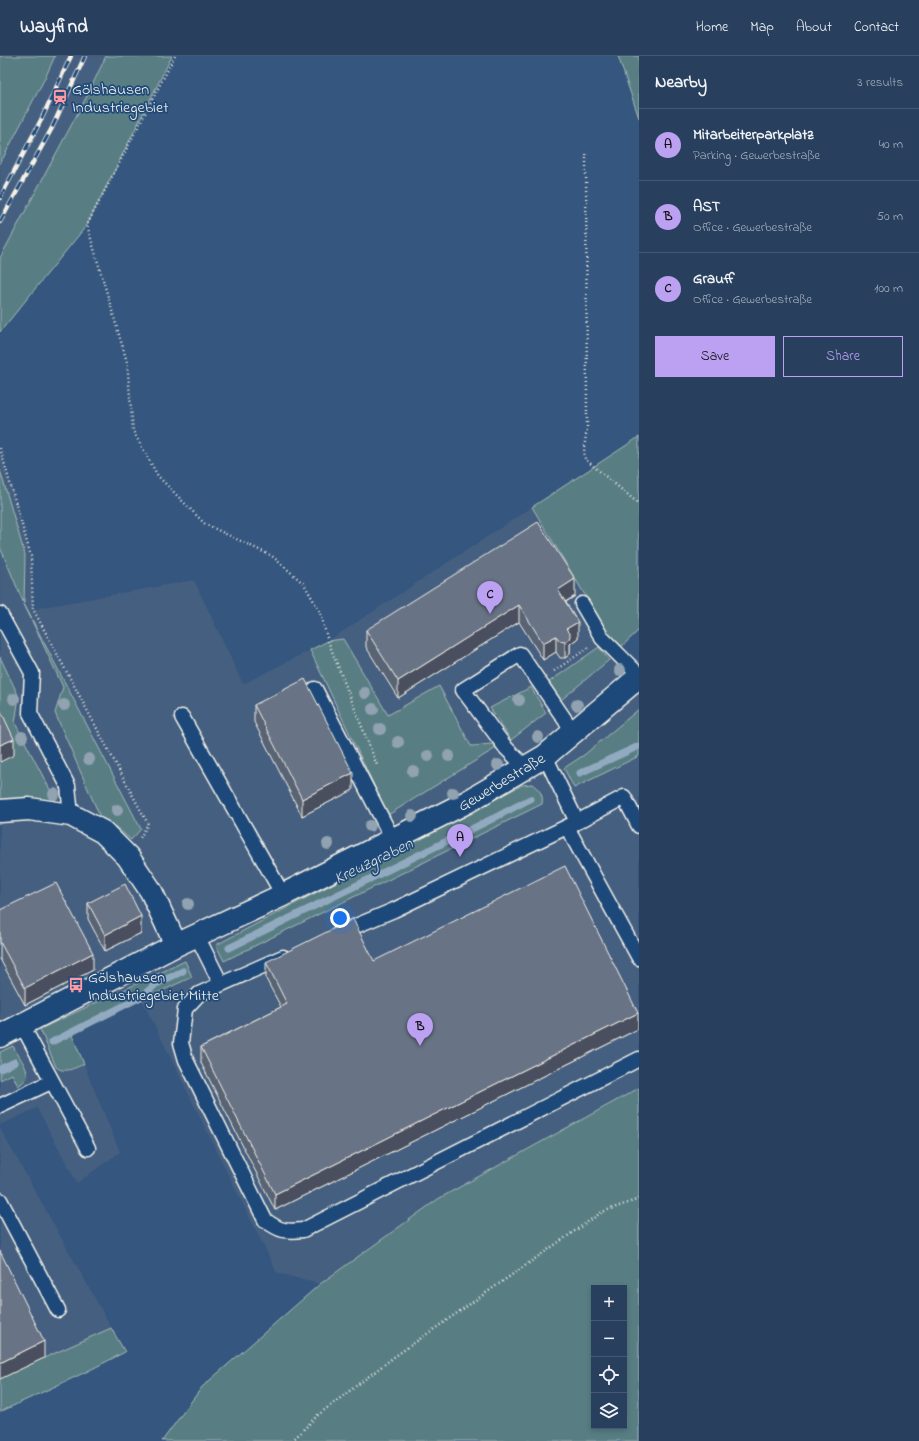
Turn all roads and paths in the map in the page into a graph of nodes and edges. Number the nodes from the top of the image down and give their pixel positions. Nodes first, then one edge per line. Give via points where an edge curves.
1 (175, 56) edge
2 (586, 154) dead end
3 (0, 448) edge
4 (639, 504) edge
5 (582, 604) dead end
6 (0, 614) edge
7 (602, 638) junction
8 (639, 676) edge
9 (538, 681) junction
10 (315, 689) dead end
11 (182, 717) dead end
12 (574, 733) junction
13 (545, 756) junction
14 (378, 766) dead end
15 (526, 768) junction
16 (0, 811) edge
17 (71, 815) junction
18 (572, 825) junction
19 (639, 826) edge
20 (392, 840) junction
21 (128, 857) junction
22 (283, 895) junction
23 (197, 936) junction
24 (329, 938) edge
25 (176, 945) junction
26 (293, 953) edge
27 (639, 958) edge
28 (221, 984) junction
29 (22, 1025) junction
30 (0, 1036) edge
31 (639, 1059) edge
32 (51, 1082) junction
33 (0, 1106) edge
34 (88, 1148) dead end
35 (639, 1199) edge
36 (0, 1200) edge
37 (58, 1310) dead end
38 (292, 1441) edge

1 - 14 path via 87,224 127,362 134,431 158,476 205,524 272,556 304,584 320,612 328,641
2 - 4 path via 587,429 584,448 586,459
3 - 21 path via 31,556 33,609 148,824
5 - 7 lane
6 - 17 lane via 32,673 30,713 68,786
7 - 8 lane
7 - 9 path
8 - 12 street, Gewerbestraße
9 - 12 lane
9 - 15 lane via 520,654 463,690 506,748
10 - 20 lane
11 - 22 lane
12 - 13 street, Gewerbestraße
13 - 15 street, Gewerbestraße
13 - 18 lane
15 - 20 street, Gewerbestraße via 467,802
16 - 17 street via 29,809
17 - 21 street via 103,832
18 - 19 lane via 624,797
18 - 24 lane via 394,910
18 - 27 lane
20 - 22 street, Gewerbestraße
21 - 25 street via 151,891
22 - 23 street, Gewerbestraße
23 - 25 street, Gewerbestraße
23 - 28 lane
25 - 29 street, Gewerbestraße
26 - 28 lane
28 - 31 lane via 199,994 185,1009 182,1043 186,1060 266,1220 276,1228 291,1231 303,1230
29 - 30 street, Gewerbestraße
29 - 32 lane
32 - 33 lane
32 - 34 lane
35 - 38 path via 602,1212 394,1356 318,1415
36 - 37 lane

